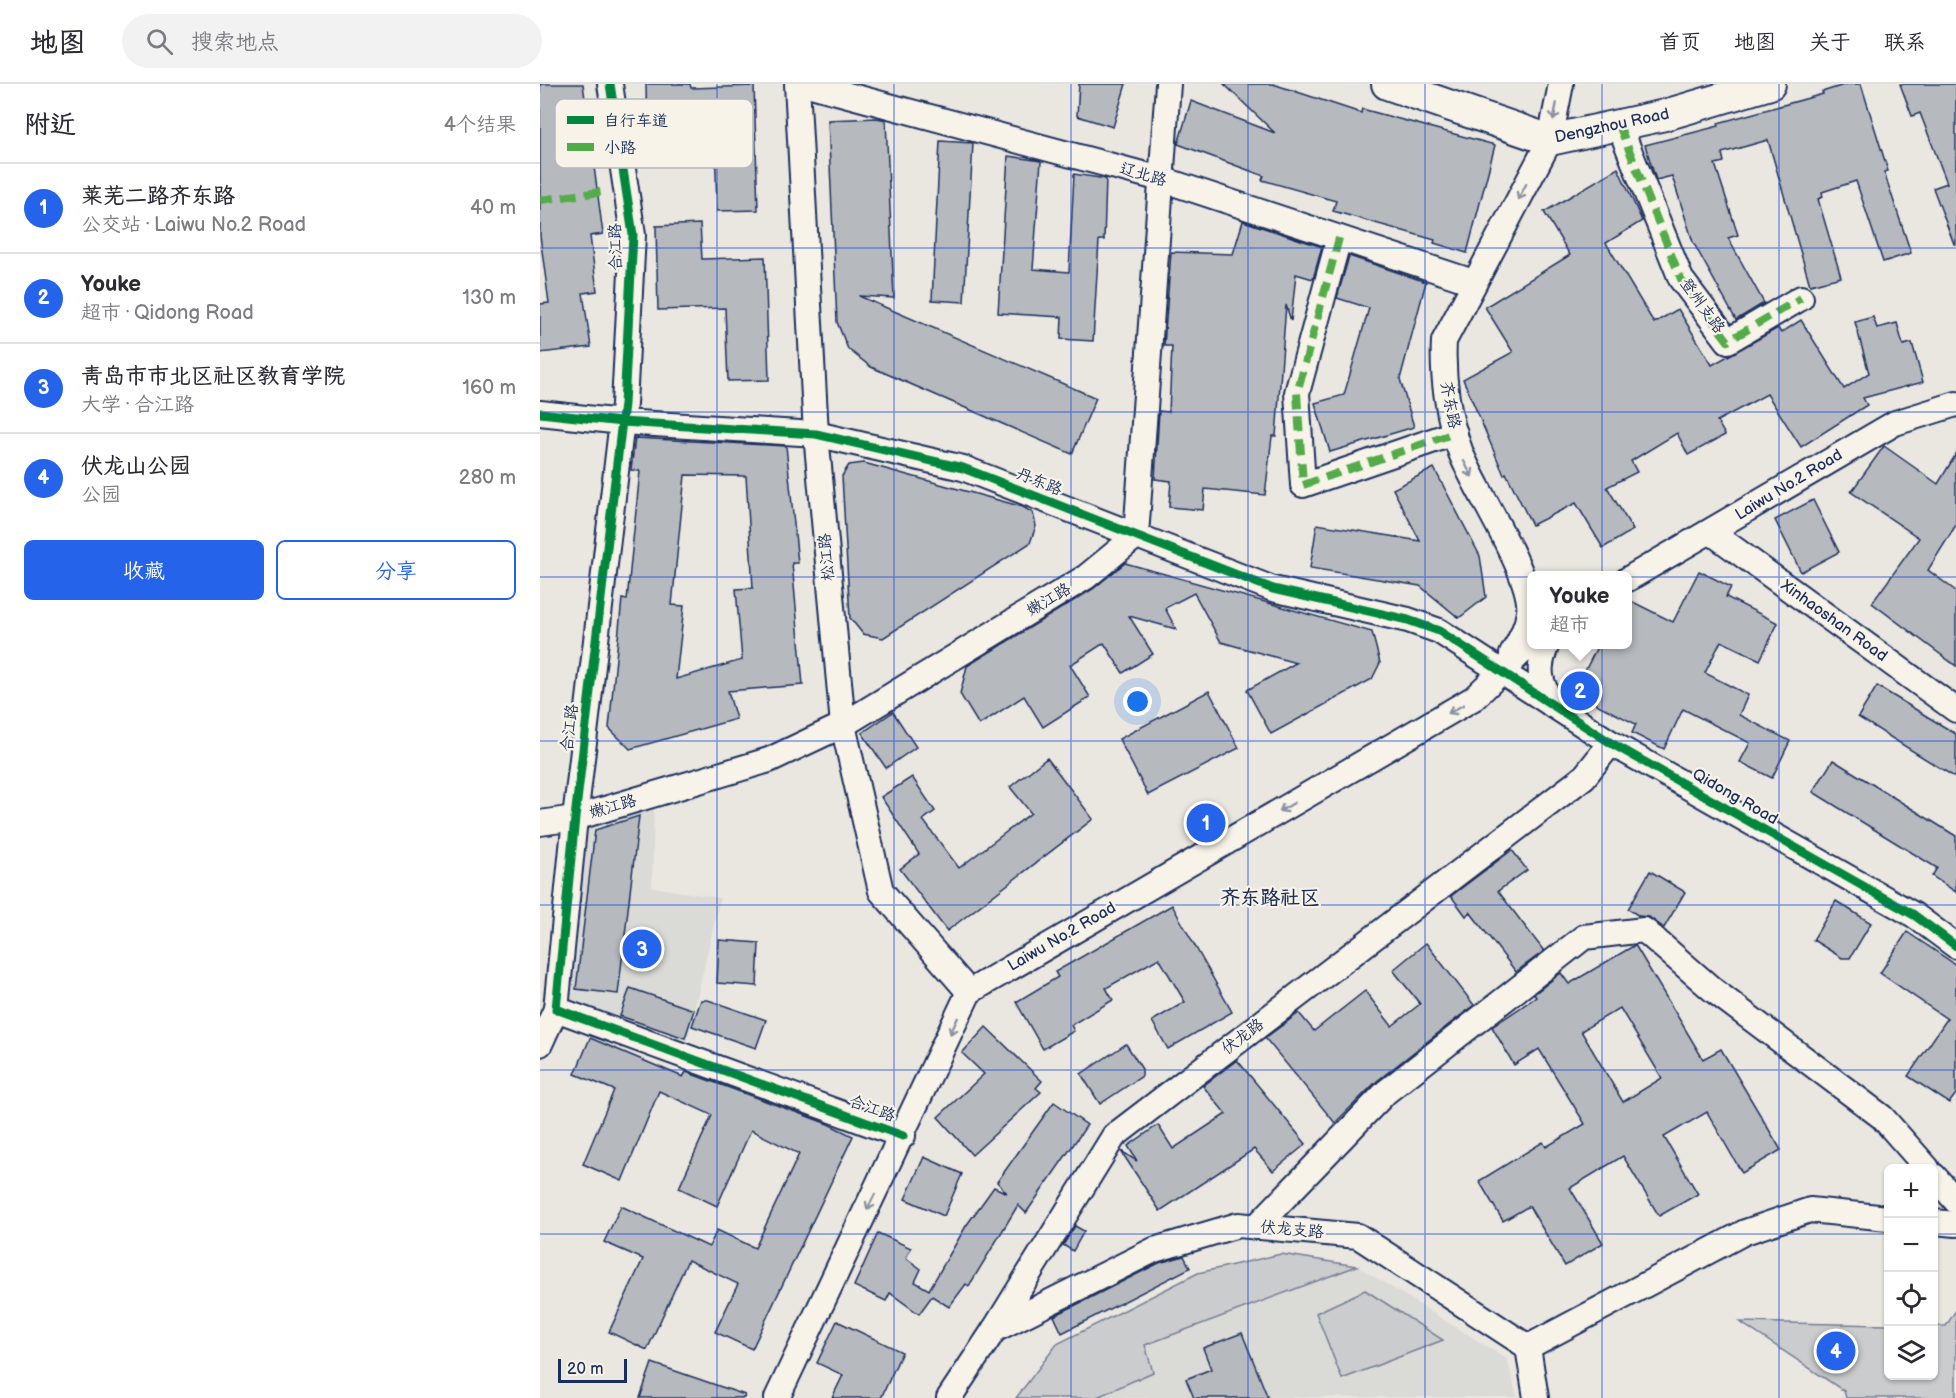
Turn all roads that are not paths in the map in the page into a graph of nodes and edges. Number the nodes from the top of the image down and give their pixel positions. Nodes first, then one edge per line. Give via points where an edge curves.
1 (610, 84) edge
2 (797, 84) edge
3 (807, 84) edge
4 (1168, 84) edge
5 (1387, 84) edge
6 (1561, 84) edge
7 (1770, 84) edge
8 (612, 99) edge
9 (1619, 125) junction
10 (1550, 140) junction
11 (623, 168) edge
12 (1161, 179) junction
13 (1339, 238) junction
14 (1473, 282) junction
15 (1801, 298) dead end
16 (1956, 404) edge
17 (540, 413) edge
18 (622, 422) junction
19 (1455, 433) junction
20 (816, 434) junction
21 (1711, 532) junction
22 (1136, 536) junction
23 (1632, 577) edge
24 (1527, 584) edge
25 (1527, 621) edge
26 (1527, 647) edge
27 (1545, 649) edge
28 (1501, 672) junction
29 (1552, 705) junction
30 (1956, 710) edge
31 (843, 725) junction
32 (1611, 743) junction
33 (575, 818) junction
34 (540, 824) edge
35 (1956, 946) edge
36 (969, 992) junction
37 (556, 1009) junction
38 (540, 1044) edge
39 (903, 1136) junction
40 (1923, 1164) edge
41 (1938, 1181) edge
42 (1956, 1201) edge
43 (1884, 1218) edge
44 (1938, 1222) edge
45 (1956, 1224) edge
46 (1256, 1227) junction
47 (994, 1330) junction
48 (1528, 1347) junction
49 (777, 1398) edge
50 (949, 1398) edge
51 (1536, 1398) edge

1 - 8 street, 合江路
2 - 20 street, 松江路
3 - 12 street, 辽北路
4 - 12 street
5 - 10 main road, Dengzhou Road
6 -> 10 street, 齐东路
7 - 9 main road, Dengzhou Road
9 - 10 main road, Dengzhou Road
9 - 15 street, 登州支路 via 1681,279 1728,341
10 -> 14 street, 齐东路
11 - 18 street, 合江路 via 633,235
12 - 13 street, 辽北路
12 - 22 street
13 - 14 street, 辽北路
13 - 19 street via 1297,393 1303,485
14 - 19 street, 齐东路 via 1444,341 1443,365
16 - 21 street, Laiwu No.2 Road via 1895,423
17 - 18 street, 丹东路
18 - 20 street, 丹东路
18 - 33 street, 合江路
19 -> 24 street, 齐东路 via 1461,454
20 - 22 street, 丹东路 via 963,468
20 - 31 street, 松江路
21 - 23 street, Laiwu No.2 Road
21 - 30 street, Xinhaoshan Road
22 - 28 street, 丹东路 via 1273,589 1408,620 1438,631
22 - 31 street, 嫩江路 via 1086,577
25 - 28 street, 齐东路
26 - 28 street, Laiwu No.2 Road
27 - 29 street via 1539,663 1542,685
28 - 29 street, Qidong Road
28 -> 36 street, Laiwu No.2 Road via 1474,698
29 - 32 street, Qidong Road
31 - 33 street, 嫩江路 via 770,760
31 - 36 street, 松江路 via 881,891
32 - 35 street, Qidong Road via 1914,915
32 - 47 street, 伏龙路 via 1584,777 1114,1136
33 - 34 street, 嫩江路
33 - 37 street, 合江路
36 -> 39 street
37 - 38 street
37 - 39 street, 合江路
39 -> 49 street
40 - 46 street via 1882,1117 1713,990 1644,930 1584,937 1386,1092
41 - 42 street
43 - 48 street via 1810,1210 1745,1232
44 - 45 street
46 - 47 street, 伏龙支路 via 1238,1225 1154,1250
46 - 48 street, 伏龙支路 via 1358,1236
47 - 50 street, 伏龙路
48 - 51 street

